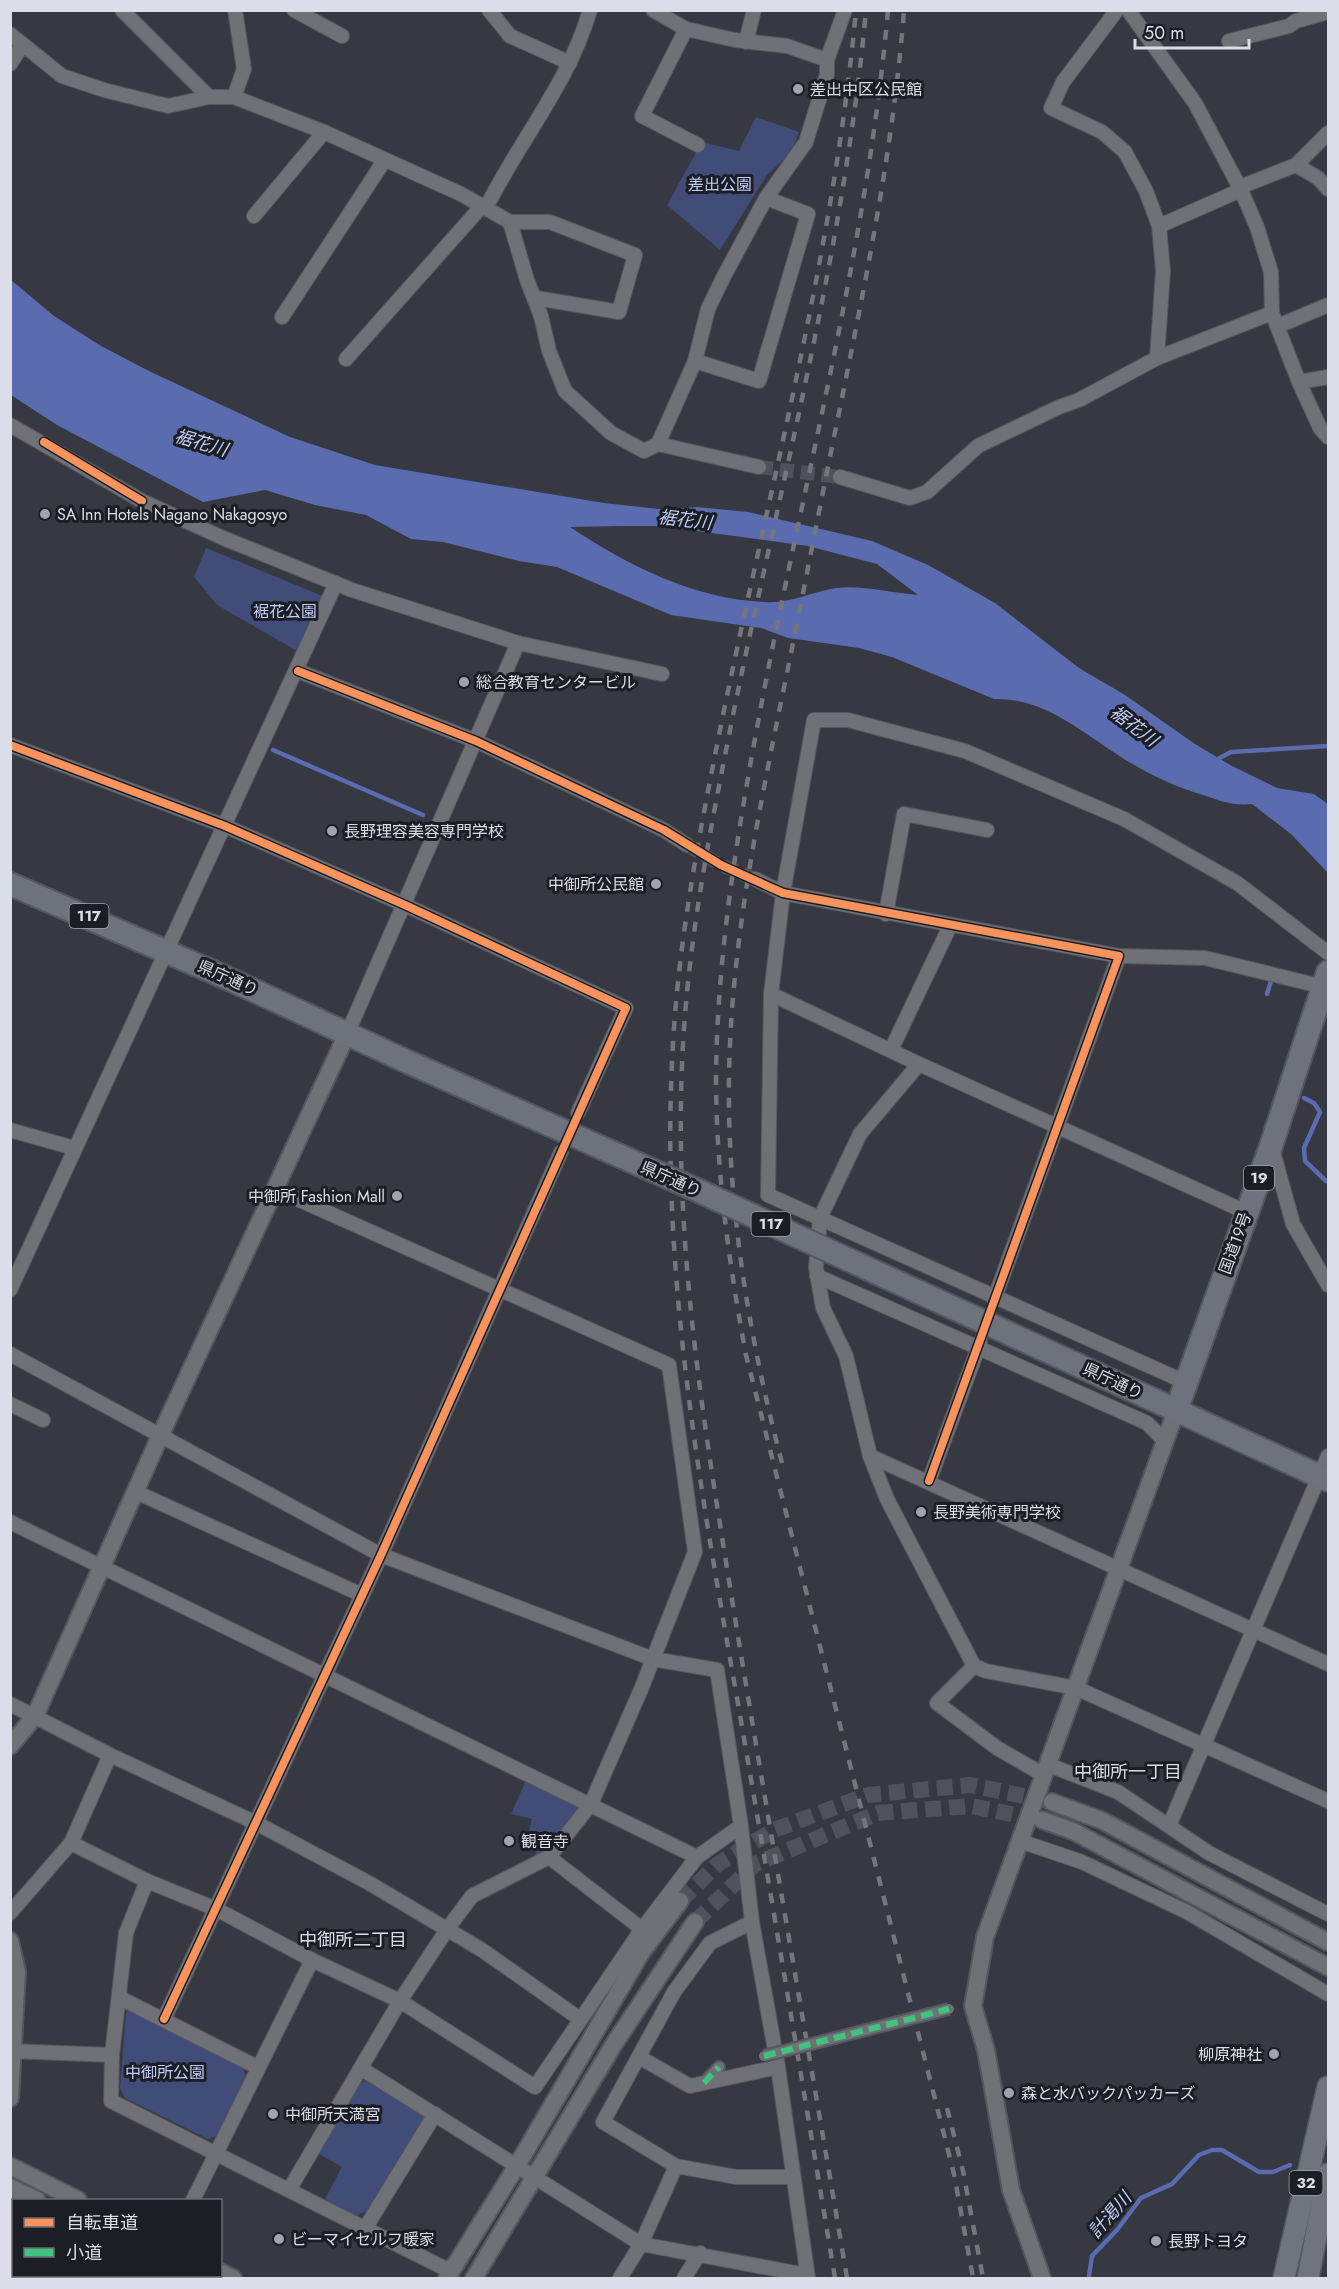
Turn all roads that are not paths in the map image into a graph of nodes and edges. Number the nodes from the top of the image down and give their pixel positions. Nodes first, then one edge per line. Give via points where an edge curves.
1 (122, 10) edge
2 (235, 10) edge
3 (294, 10) edge
4 (489, 10) edge
5 (590, 10) edge
6 (653, 10) edge
7 (754, 10) edge
8 (845, 10) edge
9 (1117, 10) edge
10 (1128, 10) edge
11 (1329, 12) edge
12 (672, 15) edge
13 (1295, 16) edge
14 (686, 29) junction
15 (10, 34) edge
16 (342, 36) dead end
17 (1230, 40) dead end
18 (746, 42) junction
19 (22, 46) junction
20 (827, 60) junction
21 (570, 63) junction
22 (10, 64) edge
23 (209, 97) junction
24 (234, 97) junction
25 (324, 132) junction
26 (1329, 133) edge
27 (698, 145) dead end
28 (384, 161) junction
29 (1296, 165) junction
30 (1241, 188) junction
31 (1329, 189) edge
32 (766, 198) junction
33 (484, 207) junction
34 (254, 216) dead end
35 (510, 222) junction
36 (1159, 226) junction
37 (536, 298) junction
38 (1329, 305) edge
39 (282, 317) dead end
40 (1275, 319) junction
41 (1157, 358) junction
42 (346, 359) dead end
43 (695, 361) junction
44 (1329, 377) edge
45 (1299, 382) junction
46 (10, 425) edge
47 (1329, 437) edge
48 (658, 444) junction
49 (759, 467) tunnel mouth
50 (840, 477) tunnel mouth
51 (336, 583) junction
52 (518, 643) junction
53 (298, 670) junction
54 (662, 674) dead end
55 (476, 741) junction
56 (12, 748) edge
57 (225, 826) junction
58 (987, 830) dead end
59 (687, 845) tunnel mouth
60 (756, 879) tunnel mouth
61 (10, 884) edge
62 (783, 893) junction
63 (405, 905) junction
64 (886, 914) junction
65 (950, 926) junction
66 (166, 950) junction
67 (1329, 953) edge
68 (1119, 956) junction
69 (1326, 980) edge
70 (771, 994) junction
71 (348, 1032) junction
72 (891, 1050) junction
73 (919, 1064) junction
74 (578, 1113) dead end
75 (1057, 1127) junction
76 (10, 1130) edge
77 (1271, 1146) junction
78 (74, 1148) junction
79 (561, 1152) dead end
80 (275, 1189) junction
81 (1246, 1212) junction
82 (820, 1218) junction
83 (817, 1276) junction
84 (1329, 1285) edge
85 (500, 1288) junction
86 (10, 1290) edge
87 (995, 1298) junction
88 (979, 1346) junction
89 (10, 1354) edge
90 (1185, 1382) junction
91 (10, 1404) edge
92 (1176, 1411) junction
93 (43, 1420) dead end
94 (161, 1434) junction
95 (1165, 1441) junction
96 (870, 1456) junction
97 (1326, 1471) edge
98 (929, 1481) junction
99 (136, 1492) junction
100 (10, 1522) edge
101 (381, 1555) junction
102 (103, 1566) junction
103 (1120, 1569) junction
104 (362, 1595) junction
105 (1254, 1629) junction
106 (653, 1659) junction
107 (1329, 1664) edge
108 (974, 1665) junction
109 (324, 1675) junction
110 (1076, 1688) junction
111 (10, 1704) edge
112 (35, 1716) junction
113 (1205, 1745) junction
114 (10, 1746) edge
115 (110, 1755) junction
116 (1047, 1770) junction
117 (1329, 1801) edge
118 (1052, 1802) tunnel mouth
119 (591, 1804) junction
120 (1042, 1820) tunnel mouth
121 (256, 1823) junction
122 (741, 1826) junction
123 (1169, 1826) junction
124 (1020, 1841) junction
125 (71, 1844) junction
126 (549, 1857) junction
127 (697, 1857) junction
128 (147, 1881) junction
129 (680, 1901) tunnel mouth
130 (216, 1909) junction
131 (10, 1913) edge
132 (1329, 1914) edge
133 (695, 1922) tunnel mouth
134 (752, 1922) junction
135 (448, 1928) junction
136 (642, 1929) junction
137 (10, 1941) edge
138 (1329, 1942) edge
139 (312, 1960) junction
140 (1329, 1967) edge
141 (1329, 1994) edge
142 (120, 1998) junction
143 (400, 2001) junction
144 (949, 2009) dead end
145 (164, 2019) junction
146 (580, 2019) junction
147 (13, 2052) edge
148 (112, 2055) junction
149 (764, 2056) dead end
150 (639, 2057) junction
151 (257, 2067) junction
152 (719, 2067) dead end
153 (778, 2067) junction
154 (362, 2068) junction
155 (704, 2083) junction
156 (1329, 2087) edge
157 (10, 2098) edge
158 (435, 2114) junction
159 (218, 2154) junction
160 (518, 2164) junction
161 (10, 2166) edge
162 (676, 2166) junction
163 (1329, 2175) edge
164 (793, 2176) junction
165 (535, 2179) junction
166 (10, 2187) edge
167 (289, 2190) junction
168 (35, 2199) edge
169 (76, 2199) edge
170 (194, 2199) edge
171 (366, 2227) junction
172 (641, 2244) junction
173 (700, 2253) junction
174 (450, 2274) edge
175 (808, 2275) edge
176 (474, 2278) edge
177 (620, 2278) edge
178 (684, 2278) edge
179 (1042, 2278) edge
180 (1284, 2278) edge
181 (1308, 2278) edge

1 - 23 street
2 - 24 street via 244,69
3 - 16 street
4 - 21 street via 510,36
5 - 21 street
6 - 12 street
7 - 18 street
8 - 20 street
9 - 36 street via 1063,82 1051,108 1102,132 1125,152
10 - 30 street via 1195,103
11 - 13 street
12 - 14 street
13 - 17 street via 1289,26
14 - 18 street
14 - 27 street via 642,116
15 - 19 street
18 - 20 street via 787,46
19 - 22 street
19 - 23 street via 62,76 104,90 168,106
20 - 32 street via 827,74 806,142
21 - 33 street
23 - 24 street
24 - 25 street
25 - 28 street
25 - 34 street
26 - 29 street
28 - 33 street
28 - 39 street
29 - 30 street
29 - 31 street
30 - 36 street
30 - 40 street via 1271,272
32 - 43 street via 708,309
32 - 43 street via 808,214 759,381
33 - 35 street
33 - 42 street
35 - 37 street
35 - 37 street via 550,222 636,255 619,312
36 - 41 street via 1162,272
37 - 48 street via 549,351 565,391 611,433 644,451
38 - 40 street
40 - 41 street
40 - 45 street
41 - 50 street via 1079,400 978,446 927,492 910,498
43 - 48 street
44 - 45 street
45 - 47 street via 1320,428
46 - 51 street via 142,501
48 - 49 street
51 - 52 street
51 - 53 street
52 - 54 street
52 - 55 street
53 - 55 street
53 - 57 street
55 - 59 street via 664,830
55 - 63 street
56 - 57 street
57 - 63 street
57 - 66 street
58 - 64 street via 904,814
60 - 62 street
61 - 66 highway, 県庁通り / 117
62 - 64 street
62 - 67 street via 814,720 848,720 965,751 1124,819 1237,883
62 - 70 street
63 - 71 street
63 - 74 street via 626,1008
64 - 65 street
65 - 68 street
65 - 72 street
66 - 71 highway, 県庁通り / 117
66 - 78 street
68 - 69 street via 1205,958
68 - 75 street
69 - 77 highway, 国道19号 / 19
70 - 72 street
70 - 82 street via 768,1195
71 - 80 street
71 - 92 highway, 県庁通り / 117, bridge
72 - 73 street
73 - 75 street
73 - 82 street via 861,1134
75 - 81 street
75 - 87 street
76 - 78 street
77 - 81 highway, 国道19号 / 19
77 - 84 street via 1293,1224
78 - 86 street
79 - 85 street
80 - 85 street
80 - 94 street
81 - 90 highway, 国道19号 / 19
82 - 83 street
82 - 87 street
83 - 88 street
83 - 96 street via 823,1308 846,1356
85 - 101 street
85 - 106 street via 669,1365 695,1552
87 - 90 street
88 - 95 street via 1147,1423
88 - 98 street
89 - 94 street
90 - 92 highway, 国道19号 / 19
91 - 93 street
92 - 95 street
92 - 97 highway, 県庁通り
94 - 99 street
94 - 101 street
95 - 103 street
96 - 98 street
96 - 108 street via 887,1499
97 - 105 street
98 - 103 street
99 - 102 street
99 - 104 street
100 - 102 street
101 - 104 street
101 - 106 street
102 - 109 street
102 - 112 street
103 - 105 street
103 - 110 street
104 - 109 street
105 - 107 street
105 - 113 street
106 - 119 street
106 - 122 street via 717,1670
108 - 110 street via 986,1671
108 - 116 street via 937,1703 997,1748
109 - 119 street
109 - 121 street
110 - 113 street
110 - 116 street
111 - 112 street
112 - 114 street
112 - 115 street
113 - 117 street
113 - 123 street
115 - 121 street
115 - 125 street
116 - 123 street via 1118,1792
116 - 124 street
118 - 138 street via 1103,1821
119 - 126 street
119 - 127 street
120 - 140 street via 1083,1836
121 - 130 street
121 - 135 street
122 - 127 street
122 - 134 street
123 - 132 street via 1209,1853
124 - 141 street via 1082,1862 1187,1912
124 - 179 street via 985,1937 973,2006 986,2050 1011,2190
125 - 128 street
125 - 131 street
126 - 135 street via 472,1896
126 - 136 street
127 - 136 street
128 - 130 street
128 - 142 street via 126,1933
129 - 160 street via 641,1953
130 - 139 street
130 - 145 street
133 - 165 street via 614,2044
134 - 150 street via 710,1943 674,1992
134 - 153 street
135 - 143 street
135 - 146 street
136 - 146 street
137 - 147 street via 18,1972
139 - 143 street
139 - 151 street
142 - 145 street
142 - 148 street
143 - 146 street via 535,2087
143 - 154 street
144 - 149 street, bridge
145 - 151 street
147 - 148 street
147 - 157 street
148 - 159 street via 111,2101
150 - 155 street via 690,2086
150 - 162 street via 603,2122
151 - 159 street
152 - 155 street
153 - 155 street
153 - 164 street
154 - 158 street
154 - 167 street
156 - 180 main road, 32
158 - 160 street
158 - 171 street
159 - 167 street
159 - 170 street
160 - 165 street
160 - 174 street
161 - 169 street
162 - 164 street via 736,2177
162 - 172 street
163 - 181 main road, 32
164 - 175 street
165 - 172 street
165 - 176 street
166 - 168 street
167 - 171 street
171 - 174 street
172 - 173 street
172 - 177 street
173 - 175 street
173 - 178 street

